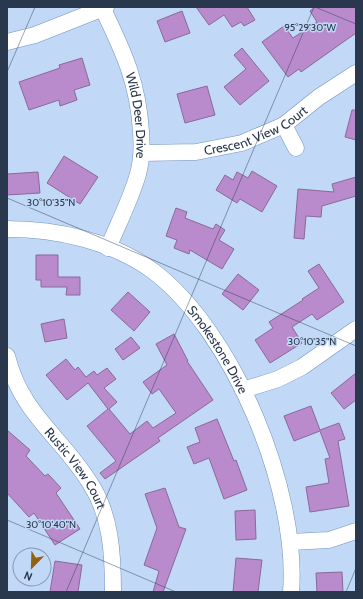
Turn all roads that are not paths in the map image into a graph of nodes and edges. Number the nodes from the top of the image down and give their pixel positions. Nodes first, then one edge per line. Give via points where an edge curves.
1 (104, 7) edge
2 (7, 42) edge
3 (356, 73) edge
4 (284, 126) junction
5 (296, 148) dead end
6 (142, 153) junction
7 (7, 228) edge
8 (108, 248) junction
9 (356, 329) edge
10 (7, 356) edge
11 (243, 390) junction
12 (356, 531) edge
13 (290, 542) junction
14 (113, 592) edge
15 (291, 592) edge

1 - 2 street via 35,35
1 - 6 street, Wild Deer Drive via 133,78 138,100
3 - 4 street, Crescent View Court via 319,97
4 - 5 street
4 - 6 street, Crescent View Court via 242,143 196,152
6 - 8 street, Wild Deer Drive via 136,180
7 - 8 street, Smokestone Drive via 56,232
8 - 11 street, Smokestone Drive via 130,257 172,287 190,305 211,334
9 - 11 street via 302,367 278,379
10 - 14 street, Rustic View Court via 13,377 31,410 79,466 101,504 112,547
11 - 13 street, Smokestone Drive via 265,442
12 - 13 street via 330,540
13 - 15 street, Smokestone Drive

